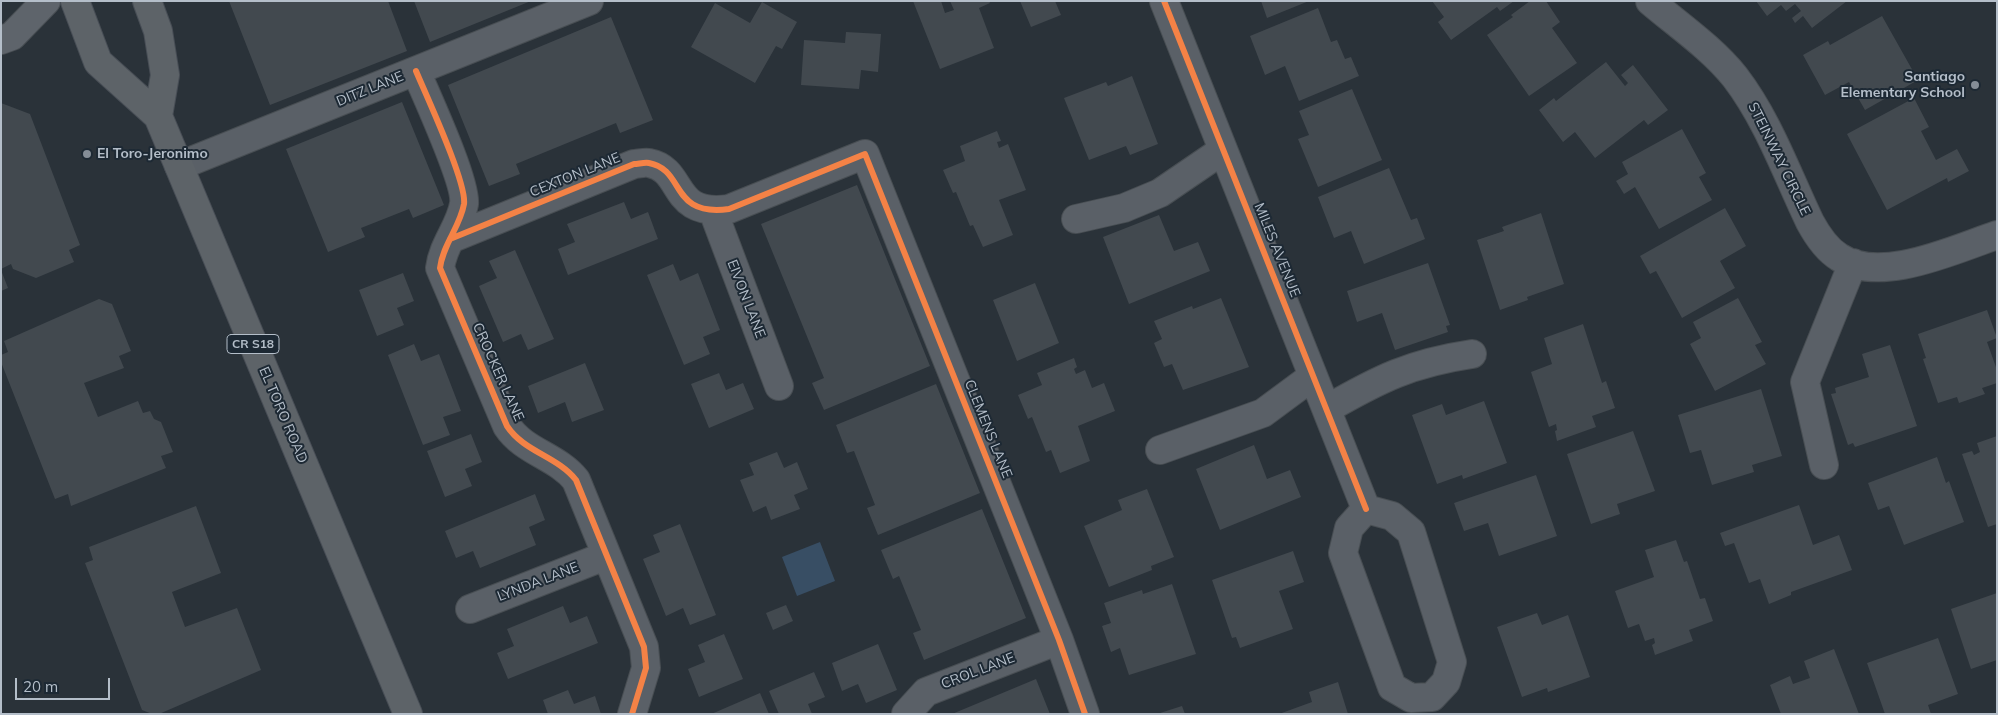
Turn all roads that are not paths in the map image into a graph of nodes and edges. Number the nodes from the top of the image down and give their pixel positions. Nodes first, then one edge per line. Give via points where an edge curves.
1 (46, 1) edge
2 (75, 1) edge
3 (147, 1) edge
4 (589, 1) edge
5 (1164, 1) edge
6 (1650, 1) edge
7 (1, 40) edge
8 (416, 71) junction
9 (158, 116) junction
10 (1223, 150) junction
11 (179, 166) junction
12 (713, 211) junction
13 (1076, 220) dead end
14 (1997, 235) edge
15 (450, 239) junction
16 (1846, 260) junction
17 (1472, 354) dead end
18 (1313, 376) junction
19 (779, 386) dead end
20 (1327, 409) junction
21 (1160, 450) dead end
22 (1824, 465) dead end
23 (1366, 509) junction
24 (606, 556) junction
25 (470, 609) dead end
26 (1058, 640) junction
27 (408, 714) edge
28 (632, 714) edge
29 (906, 714) edge
30 (1085, 714) edge

1 - 7 main road via 12,36
2 - 9 main road, EL TORO ROAD / CR S18 via 98,62
3 - 9 main road via 158,31 165,75
4 - 8 street, DITZ LANE
5 - 10 street, MILES AVENUE
6 - 16 street, STEINWAY CIRCLE via 1734,76 1756,108 1819,237
8 - 11 street, DITZ LANE
8 - 15 street, CROCKER LANE via 460,180 465,201
9 - 11 main road, EL TORO ROAD / CR S18
10 - 13 street via 1160,194 1124,208
10 - 18 street, MILES AVENUE
11 - 27 main road, EL TORO ROAD / CR S18
12 - 15 street, CEXTON LANE via 695,206 684,198 662,170 650,163 634,164
12 - 19 street, EIVON LANE
12 - 26 street, CLEMENS LANE via 729,209 865,154
14 - 16 street via 1896,266 1875,268
15 - 24 street, CROCKER LANE via 442,254 440,268 507,426 522,443 561,466 576,480
16 - 22 street via 1805,382
17 - 20 street via 1437,359 1398,371
18 - 20 street, MILES AVENUE
18 - 21 street via 1263,413
20 - 23 street, MILES AVENUE
23 - 23 street via 1349,528 1343,553 1392,686 1411,698 1432,697 1446,682 1452,662 1412,532 1392,516
24 - 25 street, LYNDA LANE
24 - 28 street, CROCKER LANE via 644,647 646,668
26 - 29 street, CROL LANE via 926,692
26 - 30 street, CLEMENS LANE

